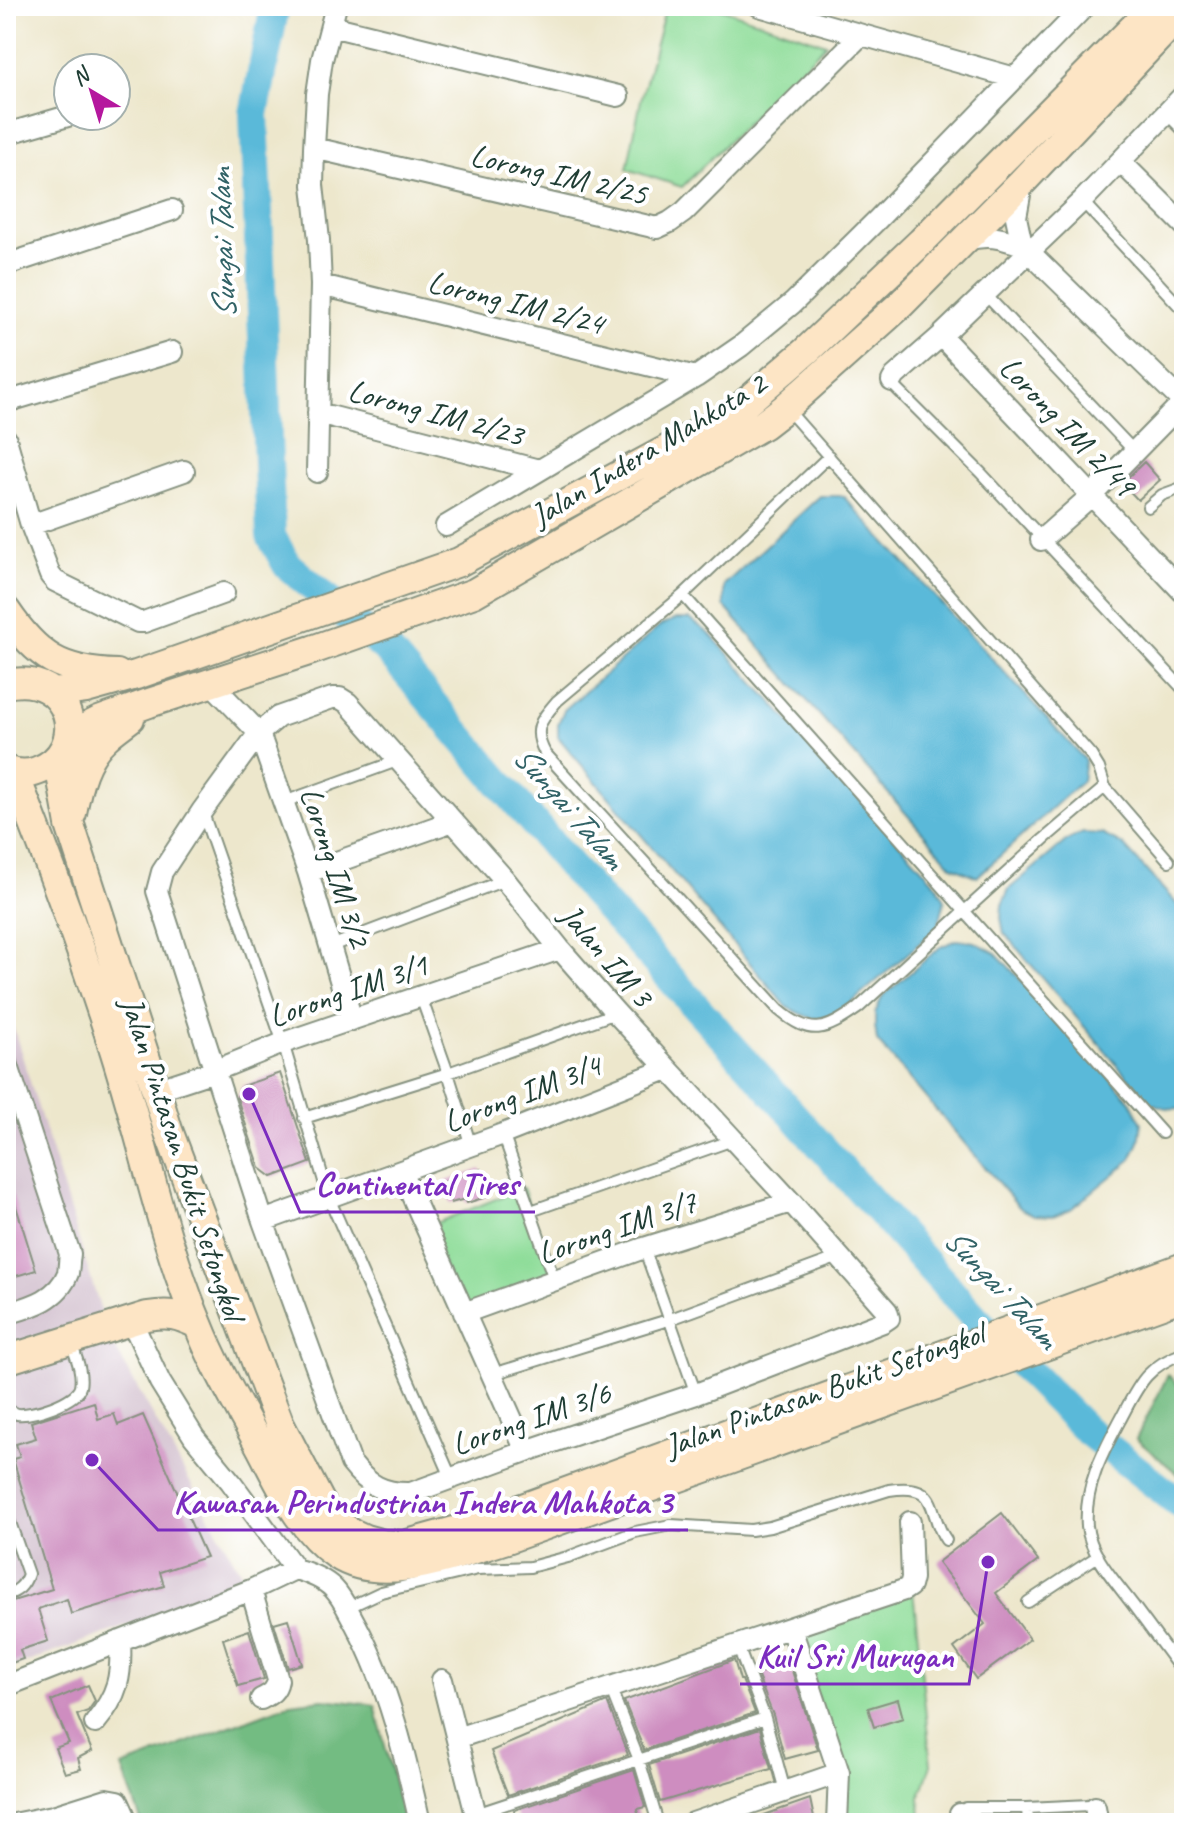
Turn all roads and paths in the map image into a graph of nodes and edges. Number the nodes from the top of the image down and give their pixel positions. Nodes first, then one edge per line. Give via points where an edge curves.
1 (759, 6) edge
2 (1085, 6) edge
3 (1155, 6) edge
4 (1184, 10) edge
5 (334, 16) edge
6 (861, 35) junction
7 (1015, 78) junction
8 (1184, 95) edge
9 (618, 96) dead end
10 (1167, 114) junction
11 (52, 121) edge
12 (1184, 131) edge
13 (6, 134) edge
14 (314, 148) junction
15 (1121, 162) junction
16 (1022, 182) junction
17 (1082, 201) junction
18 (172, 210) dead end
19 (1184, 225) edge
20 (961, 242) junction
21 (1025, 249) junction
22 (6, 265) edge
23 (321, 285) junction
24 (985, 294) junction
25 (1184, 311) edge
26 (941, 336) junction
27 (172, 352) dead end
28 (696, 377) junction
29 (892, 381) joint
30 (6, 402) edge
31 (1183, 402) edge
32 (785, 408) junction
33 (318, 413) junction
34 (6, 439) edge
35 (1134, 451) junction
36 (829, 456) junction
37 (539, 470) junction
38 (184, 471) dead end
39 (317, 472) dead end
40 (1184, 487) edge
41 (1092, 495) junction
42 (1148, 507) dead end
43 (31, 525) junction
44 (446, 526) dead end
45 (1041, 540) junction
46 (224, 593) dead end
47 (1184, 593) edge
48 (683, 595) junction
49 (6, 611) edge
50 (6, 619) edge
51 (136, 675) junction
52 (211, 683) junction
53 (31, 686) edge
54 (1184, 690) edge
55 (149, 703) junction
56 (259, 733) junction
57 (63, 748) junction
58 (397, 761) junction
59 (10, 772) edge
60 (1105, 787) junction
61 (284, 802) junction
62 (202, 811) junction
63 (453, 821) junction
64 (70, 825) junction
65 (1169, 861) dead end
66 (308, 872) junction
67 (505, 880) junction
68 (965, 912) junction
69 (331, 946) junction
70 (560, 949) junction
71 (421, 997) junction
72 (616, 1013) junction
73 (352, 1020) junction
74 (283, 1043) junction
75 (6, 1060) edge
76 (667, 1069) junction
77 (214, 1071) junction
78 (448, 1073) junction
79 (156, 1090) junction
80 (304, 1118) junction
81 (1162, 1133) dead end
82 (503, 1134) junction
83 (734, 1140) junction
84 (471, 1146) junction
85 (401, 1171) junction
86 (329, 1198) junction
87 (791, 1202) junction
88 (531, 1211) junction
89 (263, 1221) junction
90 (644, 1248) junction
91 (839, 1257) junction
92 (176, 1264) junction
93 (1184, 1267) edge
94 (554, 1279) junction
95 (1184, 1296) edge
96 (464, 1313) junction
97 (6, 1314) edge
98 (889, 1318) joint
99 (140, 1319) junction
100 (668, 1320) junction
101 (197, 1324) junction
102 (70, 1340) junction
103 (1184, 1353) edge
104 (6, 1360) edge
105 (958, 1364) junction
106 (493, 1374) junction
107 (696, 1394) junction
108 (6, 1408) edge
109 (526, 1451) junction
110 (451, 1477) junction
111 (6, 1511) edge
112 (910, 1522) dead end
113 (946, 1540) dead end
114 (1098, 1556) junction
115 (295, 1569) junction
116 (251, 1590) junction
117 (6, 1595) edge
118 (1028, 1602) dead end
119 (347, 1608) junction
120 (791, 1628) junction
121 (120, 1641) junction
122 (737, 1644) junction
123 (1184, 1674) edge
124 (442, 1680) dead end
125 (6, 1686) edge
126 (610, 1687) junction
127 (261, 1699) dead end
128 (765, 1718) junction
129 (95, 1723) dead end
130 (457, 1738) junction
131 (639, 1760) junction
132 (839, 1773) junction
133 (785, 1791) junction
134 (1027, 1808) junction
135 (1097, 1815) edge
136 (477, 1818) edge
137 (958, 1818) edge
138 (53, 1819) edge
139 (18, 1823) edge
140 (128, 1823) edge
141 (420, 1823) edge
142 (658, 1823) edge
143 (693, 1823) edge
144 (837, 1823) edge
145 (1028, 1823) edge

1 - 6 street
2 - 7 street
3 - 51 main road, Jalan Indera Mahkota 2 via 921,242 733,414 459,562
4 - 16 main road, Jalan Indera Mahkota 2
5 - 9 street
5 - 14 street via 322,60
6 - 7 street
6 - 14 street, Lorong IM 2/25 via 684,212 657,228
7 - 28 street via 793,303
8 - 10 street
10 - 12 lane
10 - 15 street
11 - 13 street
14 - 23 street
15 - 17 street
15 - 19 street
16 - 20 main road, Jalan Indera Mahkota 2
16 - 21 street via 1016,217
17 - 21 street
17 - 25 lane
18 - 22 street
20 - 21 street via 994,236
20 - 32 main road, Jalan Indera Mahkota 2 via 899,306
21 - 24 street
21 - 31 street
23 - 28 street, Lorong IM 2/24
23 - 33 street
24 - 26 street
24 - 35 lane
26 - 29 street
26 - 41 street, Lorong IM 2/49
27 - 30 street
28 - 37 street
29 - 45 lane
31 - 35 street
32 - 36 lane
32 - 52 main road, Jalan Indera Mahkota 2 via 474,593
33 - 37 street, Lorong IM 2/23
33 - 39 street
34 - 43 street
35 - 41 street
36 - 48 lane
36 - 60 lane via 1091,755
37 - 44 street
38 - 43 street
40 - 42 lane
41 - 45 street
41 - 47 street, Lorong IM 2/49
43 - 46 street via 55,581 138,622
45 - 54 lane
48 - 68 lane
48 - 68 lane via 557,701 540,723 539,742 545,753 796,1025 814,1029 837,1023
49 - 51 main road via 41,654 70,668
50 - 53 main road, Jalan Pintasan Bukit Setongkol
51 - 53 main road, Jalan Indera Mahkota 2 via 86,689
52 - 55 main road, Jalan Indera Mahkota 2
52 - 56 street
53 - 57 main road, Jalan Pintasan Bukit Setongkol via 64,706 69,721
55 - 57 main road, Jalan Indera Mahkota 2 via 99,721
55 - 64 main road via 102,740 84,768
56 - 58 street, Jalan IM 3 via 278,717 340,698
56 - 61 street, Lorong IM 3/2
56 - 62 street, Lorong IM 3/6
57 - 59 main road, Jalan Indera Mahkota 2 via 45,768 30,774
57 - 64 main road, Jalan Pintasan Bukit Setongkol
58 - 61 lane
58 - 63 street, Jalan IM 3
59 - 92 main road, Jalan Pintasan Bukit Setongkol via 39,836 112,1041
60 - 65 lane
60 - 68 lane
61 - 66 street, Lorong IM 3/2
62 - 74 lane
62 - 77 street, Lorong IM 3/6 via 162,872 157,891
63 - 66 street
63 - 67 street, Jalan IM 3
64 - 79 main road, Jalan Pintasan Bukit Setongkol
66 - 69 street, Lorong IM 3/2
67 - 69 lane
67 - 70 street, Jalan IM 3
68 - 81 lane
69 - 73 street, Lorong IM 3/2
70 - 71 street, Lorong IM 3/1
70 - 72 street, Jalan IM 3
71 - 73 street, Lorong IM 3/1
71 - 78 lane
72 - 76 street, Jalan IM 3
72 - 78 lane
73 - 74 street, Lorong IM 3/1
74 - 77 street, Lorong IM 3/1
74 - 80 lane
75 - 97 street via 70,1254 68,1273 57,1290 41,1303
76 - 82 street, Lorong IM 3/4
76 - 83 street, Jalan IM 3
77 - 79 street, Lorong IM 3/1
77 - 89 street, Lorong IM 3/6
78 - 80 lane
78 - 84 lane
79 - 105 main road, Jalan Pintasan Bukit Setongkol via 280,1425 323,1507 338,1524 365,1539 404,1545 476,1525
80 - 86 lane
82 - 84 street, Lorong IM 3/4
82 - 88 lane
83 - 87 street, Jalan IM 3
83 - 88 lane
84 - 85 street, Lorong IM 3/4
85 - 86 street, Lorong IM 3/4
85 - 96 street
86 - 89 street, Lorong IM 3/4
86 - 110 lane
87 - 90 street, Lorong IM 3/7
87 - 91 street, Jalan IM 3
88 - 94 lane
89 - 110 street, Lorong IM 3/6 via 351,1463 374,1487 397,1493
90 - 94 street, Lorong IM 3/7
90 - 100 lane
91 - 98 street, Jalan IM 3
91 - 100 lane
92 - 99 main road via 164,1298
92 - 101 main road, Jalan Pintasan Bukit Setongkol
93 - 105 main road, Jalan Pintasan Bukit Setongkol via 1039,1320
94 - 96 street, Lorong IM 3/7
95 - 105 main road, Jalan Pintasan Bukit Setongkol via 1056,1343
96 - 106 street
98 - 107 street, Lorong IM 3/6
99 - 101 main road via 168,1313
99 - 102 main road
99 - 115 street via 160,1382 194,1437
100 - 106 lane
100 - 107 lane
101 - 105 main road, Jalan Pintasan Bukit Setongkol via 295,1512 339,1556 364,1567 387,1569 507,1539
102 - 104 main road
102 - 108 lane via 81,1376 74,1396 19,1415
103 - 114 lane via 1152,1369 1140,1384 1098,1464 1087,1506 1087,1529
106 - 109 street
107 - 109 street, Lorong IM 3/6
109 - 110 street, Lorong IM 3/6
111 - 117 lane via 28,1574 25,1584
112 - 120 street via 910,1586
113 - 119 lane via 932,1502 907,1487 761,1528 671,1525 635,1532 568,1557 530,1567 478,1569 381,1592
114 - 118 lane
114 - 123 lane
115 - 116 street
115 - 119 street via 325,1581
116 - 121 street
116 - 127 street via 278,1680 272,1694
119 - 141 street via 383,1683
120 - 122 street
120 - 132 street
121 - 125 street
121 - 129 street via 120,1679
122 - 126 street
122 - 128 lane
124 - 130 street
126 - 130 street
126 - 131 lane
128 - 131 lane
128 - 133 lane
130 - 136 street
131 - 136 lane
131 - 142 lane
132 - 133 street
132 - 144 street
133 - 143 street
134 - 135 lane via 1090,1805
134 - 137 lane via 966,1808
134 - 145 lane
138 - 139 street
138 - 140 street via 107,1799 118,1801

